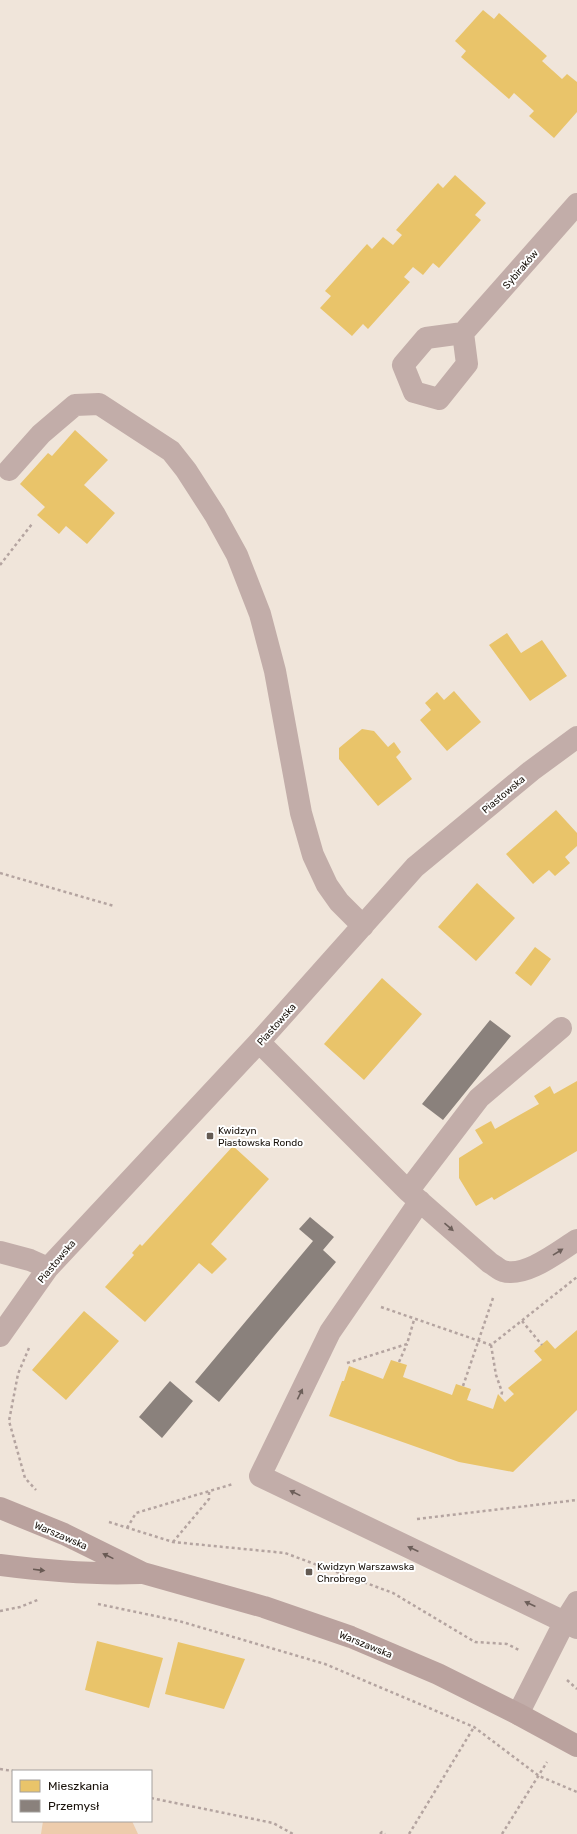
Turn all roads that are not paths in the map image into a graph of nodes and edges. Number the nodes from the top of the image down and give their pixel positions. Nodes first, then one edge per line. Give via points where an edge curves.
1 (577, 204) edge
2 (463, 333) dead end
3 (9, 470) dead end
4 (577, 737) edge
5 (363, 926) junction
6 (561, 1028) dead end
7 (259, 1042) junction
8 (414, 1196) junction
9 (577, 1240) edge
10 (0, 1252) edge
11 (48, 1268) junction
12 (0, 1336) edge
13 (0, 1508) edge
14 (0, 1565) edge
15 (143, 1573) junction
16 (577, 1602) edge
17 (571, 1625) edge
18 (518, 1714) junction
19 (577, 1746) edge

1 - 2 street, Sybiraków
3 - 5 street via 41,434 76,405 99,404 171,451 186,470 237,556 260,614 275,671 302,813 313,855 326,886
4 - 5 street, Piastowska via 531,771 415,867
5 - 7 street, Piastowska
6 - 8 street via 479,1098
7 - 8 street
7 - 11 street, Piastowska
8 -> 9 street via 502,1271 511,1272 535,1266
17 -> 8 street via 260,1476 330,1332 354,1297
10 - 11 street
11 - 12 street, Piastowska
15 -> 13 main road, Warszawska via 64,1534
14 -> 15 main road, Warszawska via 56,1572
15 - 18 main road, Warszawska via 264,1607 351,1637 438,1674
16 - 17 street
17 - 18 street via 546,1662
18 - 19 main road, Warszawska

